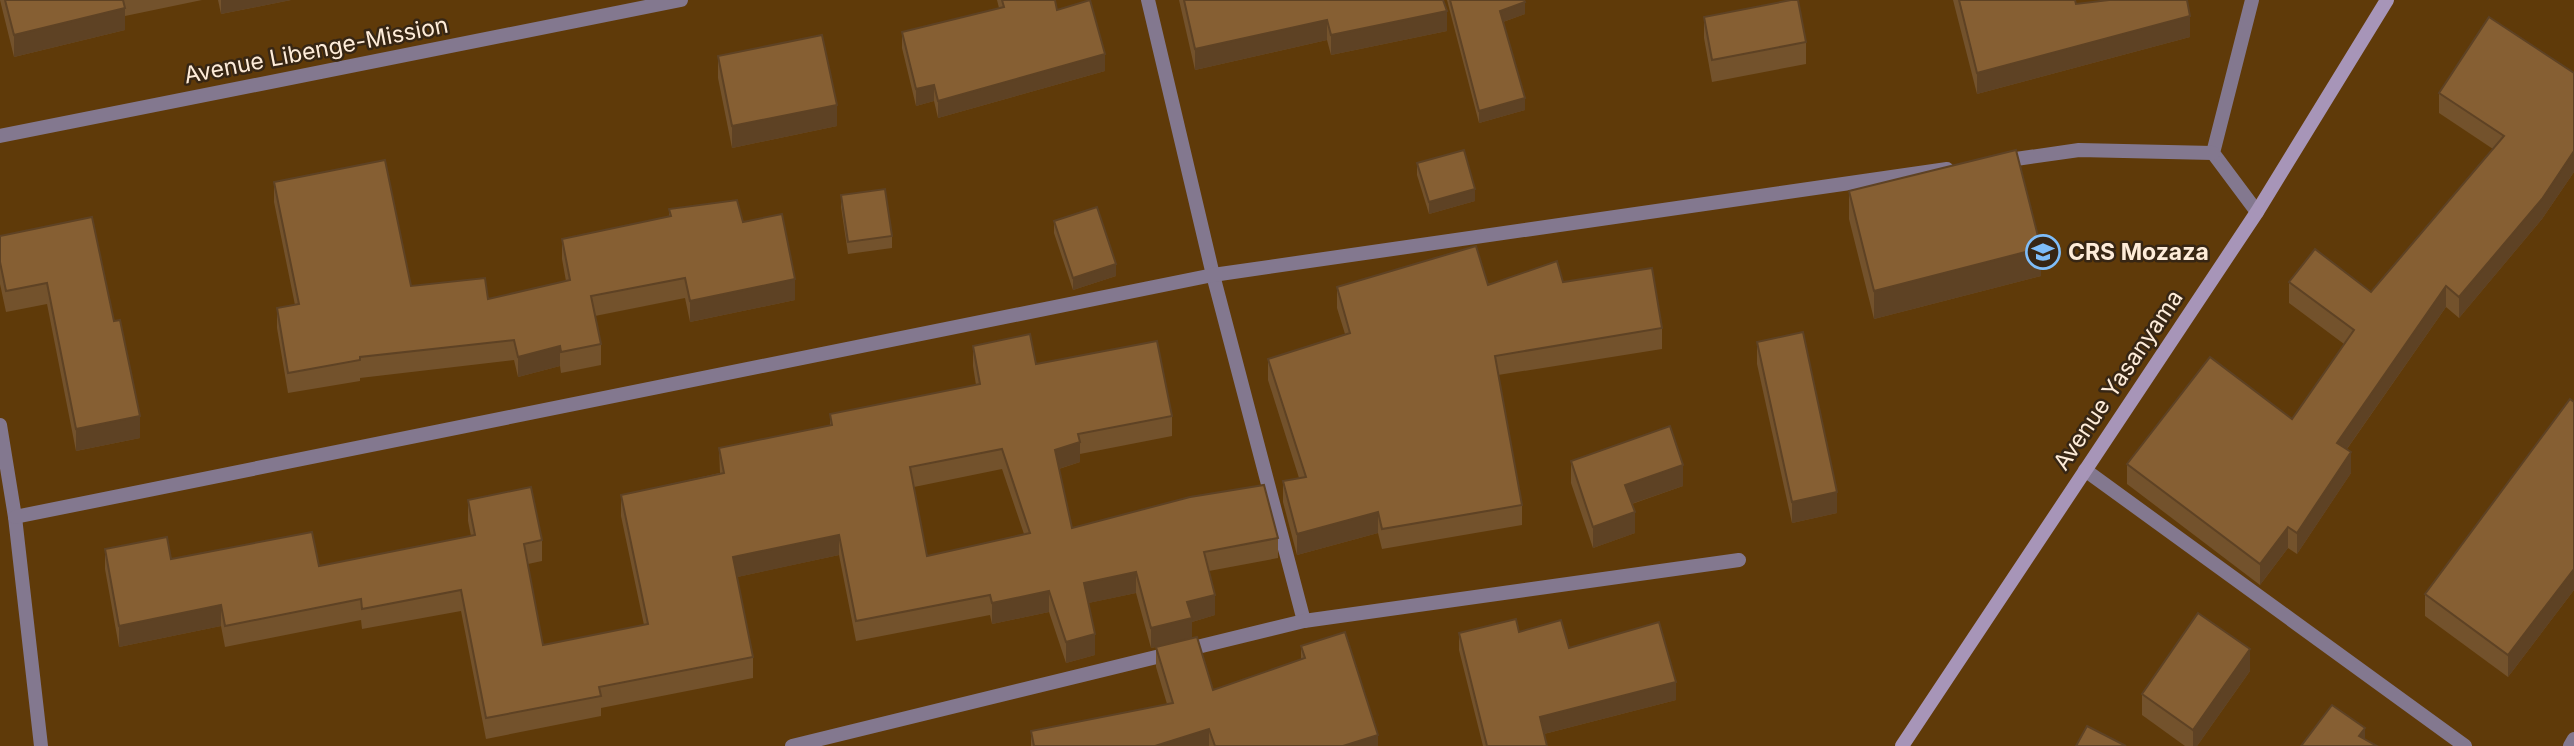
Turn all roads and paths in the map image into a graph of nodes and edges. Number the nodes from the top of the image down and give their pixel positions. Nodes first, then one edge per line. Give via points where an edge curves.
1 (681, 0) edge
2 (1148, 0) edge
3 (2252, 0) edge
4 (2387, 0) edge
5 (0, 136) edge
6 (2213, 153) junction
7 (1983, 163) edge
8 (1955, 167) edge
9 (2257, 212) junction
10 (1213, 275) junction
11 (0, 425) edge
12 (2085, 470) junction
13 (15, 517) junction
14 (1739, 560) dead end
15 (1304, 621) junction
16 (2574, 739) edge
17 (41, 746) edge
18 (792, 746) edge
19 (1902, 746) edge
20 (2465, 746) edge
21 (2570, 746) edge

1 - 5 street, Avenue Libenge-Mission
2 - 10 street
3 - 6 street
4 - 9 street, Avenue Yasanyama
6 - 7 street via 2079,150
6 - 9 street
8 - 10 street
9 - 12 street, Avenue Yasanyama
10 - 13 street
10 - 15 street
11 - 13 street
12 - 19 street, Avenue Yasanyama
12 - 20 street
13 - 17 street
14 - 15 street
15 - 18 street
16 - 21 street

